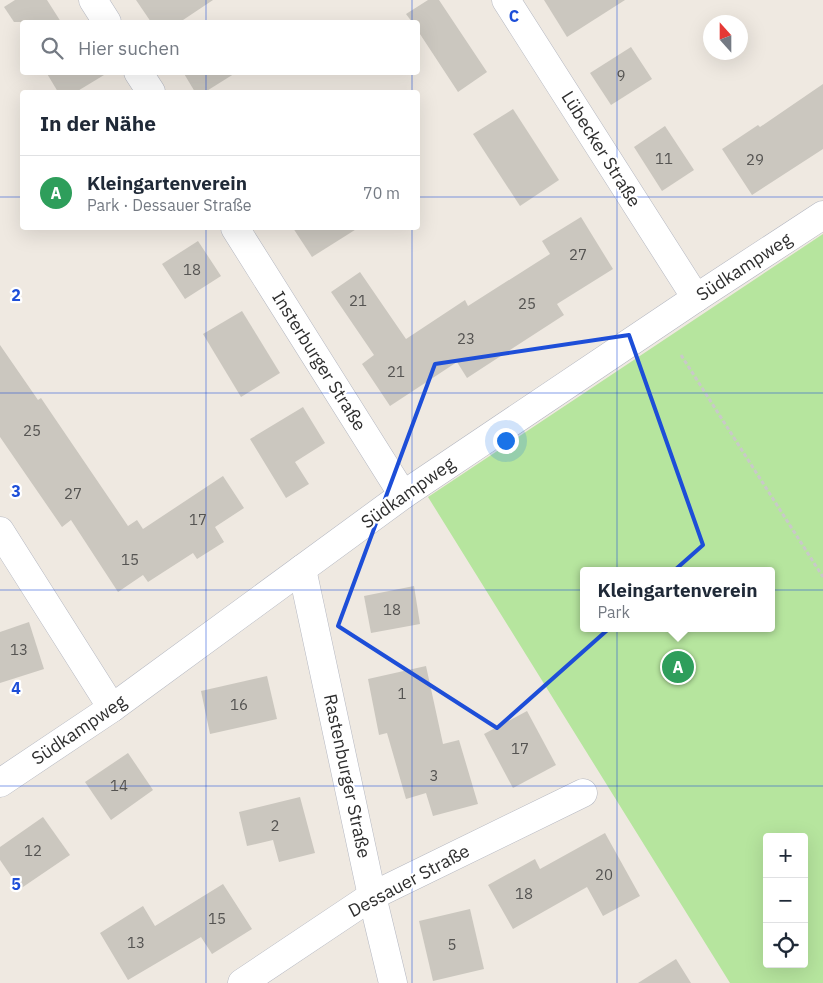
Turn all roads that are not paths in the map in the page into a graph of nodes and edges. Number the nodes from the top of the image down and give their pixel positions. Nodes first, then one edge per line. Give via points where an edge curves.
1 (93, 0) edge
2 (506, 0) edge
3 (106, 20) edge
4 (140, 75) edge
5 (150, 90) edge
6 (823, 215) edge
7 (236, 230) edge
8 (696, 298) junction
9 (403, 495) junction
10 (0, 531) edge
11 (302, 569) junction
12 (112, 708) junction
13 (0, 783) edge
14 (584, 793) dead end
15 (372, 896) junction
16 (242, 983) edge
17 (393, 983) edge

1 - 3 street
2 - 8 street, Lübecker Straße
4 - 5 street
6 - 8 street, Südkampweg
7 - 9 street, Insterburger Straße
8 - 9 street, Südkampweg
9 - 11 street, Südkampweg
10 - 12 street
11 - 12 street, Südkampweg
11 - 15 street, Rastenburger Straße
12 - 13 street, Südkampweg
14 - 15 street, Dessauer Straße
15 - 16 street, Dessauer Straße
15 - 17 street, Rastenburger Straße

